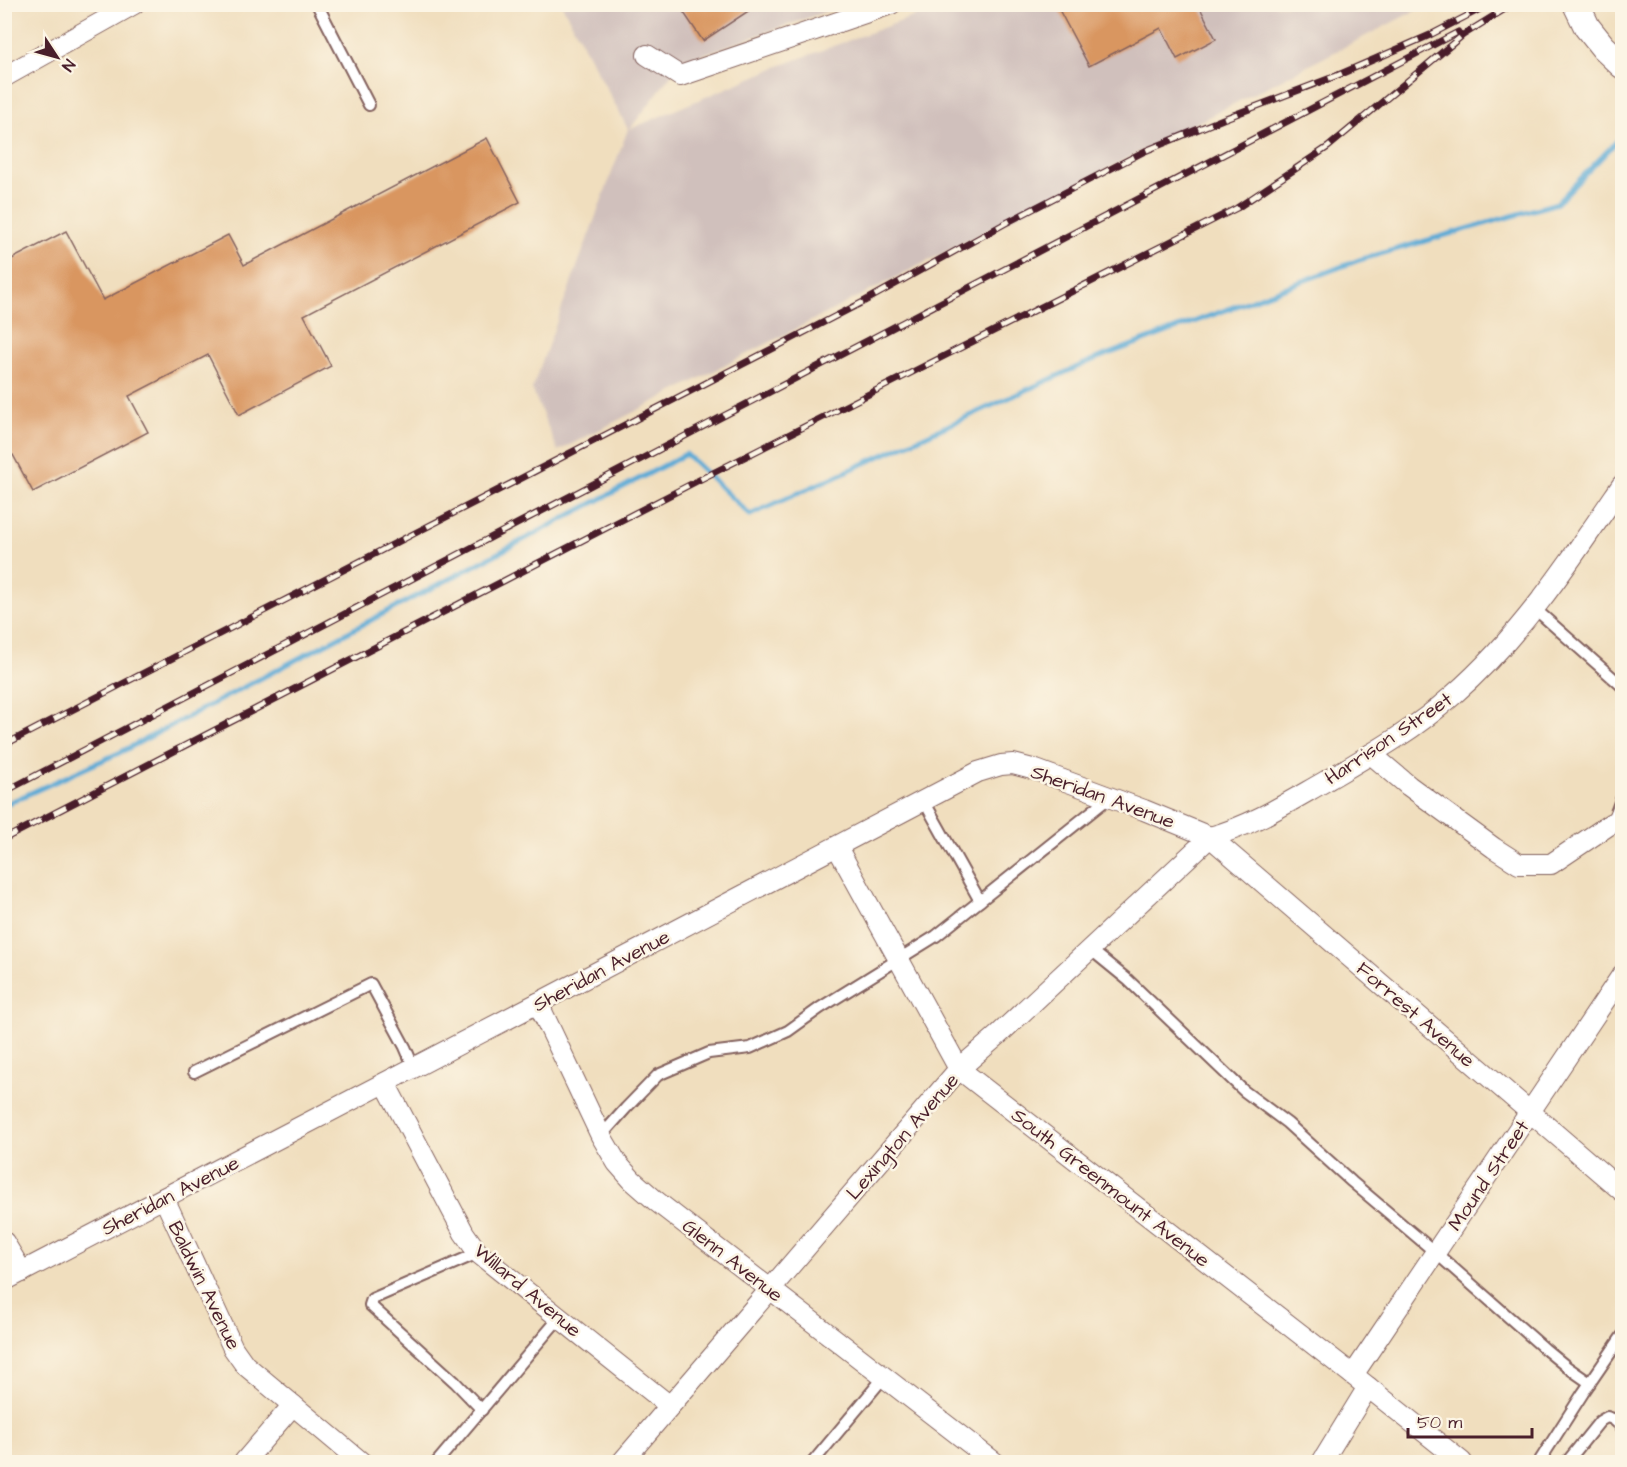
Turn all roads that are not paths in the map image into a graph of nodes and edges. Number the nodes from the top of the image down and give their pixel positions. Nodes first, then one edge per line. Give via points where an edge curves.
1 (134, 4) edge
2 (317, 4) edge
3 (891, 4) edge
4 (1576, 4) edge
5 (647, 55) dead end
6 (1623, 65) edge
7 (4, 77) edge
8 (369, 105) dead end
9 (1623, 485) edge
10 (1534, 608) junction
11 (1623, 686) edge
12 (1371, 754) junction
13 (1110, 797) junction
14 (1623, 797) edge
15 (924, 801) junction
16 (1617, 827) edge
17 (1210, 837) junction
18 (837, 847) junction
19 (980, 901) junction
20 (1090, 949) junction
21 (899, 960) junction
22 (1623, 975) edge
23 (538, 1004) junction
24 (414, 1068) junction
25 (959, 1068) junction
26 (194, 1072) dead end
27 (385, 1083) junction
28 (1531, 1111) junction
29 (601, 1136) junction
30 (1623, 1191) edge
31 (164, 1198) junction
32 (4, 1242) edge
33 (1436, 1252) junction
34 (478, 1253) junction
35 (13, 1276) edge
36 (770, 1289) junction
37 (560, 1317) junction
38 (1623, 1336) edge
39 (884, 1377) junction
40 (1360, 1381) junction
41 (1590, 1383) junction
42 (293, 1405) junction
43 (670, 1406) junction
44 (482, 1410) junction
45 (1623, 1427) edge
46 (244, 1462) edge
47 (361, 1462) edge
48 (437, 1462) edge
49 (622, 1462) edge
50 (813, 1462) edge
51 (992, 1462) edge
52 (1322, 1462) edge
53 (1462, 1462) edge
54 (1539, 1462) edge
55 (1567, 1462) edge

1 - 7 street
2 - 8 lane
3 - 5 street via 680,76
4 - 6 street via 1587,27
9 - 10 street, Harrison Street
10 - 11 lane
10 - 12 street, Harrison Street via 1484,667 1450,698
12 - 16 street via 1409,786 1519,864 1551,864
12 - 17 street, Harrison Street via 1248,824
13 - 15 street, Sheridan Avenue via 1013,764 978,772
13 - 17 street, Sheridan Avenue
13 - 19 lane
14 - 16 lane
15 - 18 street, Sheridan Avenue
15 - 19 lane
17 - 20 street, Lexington Avenue
17 - 28 street, Forrest Avenue
18 - 21 street, South Greenmount Avenue
18 - 23 street, Sheridan Avenue
19 - 21 lane
20 - 25 street, Lexington Avenue
20 - 33 lane via 1244,1091 1287,1123
21 - 25 street, South Greenmount Avenue
21 - 29 lane via 788,1031 750,1048 709,1053 658,1075
22 - 28 street, Mound Street
23 - 24 street, Sheridan Avenue
23 - 29 street, Glenn Avenue
24 - 26 lane via 371,984
24 - 27 street, Sheridan Avenue
25 - 36 street, Lexington Avenue
25 - 40 street, South Greenmount Avenue
27 - 31 street, Sheridan Avenue
27 - 34 street, Willard Avenue
28 - 30 street, Forrest Avenue
28 - 33 street, Mound Street
29 - 36 street, Glenn Avenue via 616,1163 632,1180
31 - 35 street, Sheridan Avenue
31 - 42 street, Baldwin Avenue via 233,1348 245,1365
32 - 35 street
33 - 40 street, Mound Street
33 - 41 lane
34 - 37 street, Willard Avenue
34 - 44 lane via 372,1299 370,1305
36 - 39 street, Glenn Avenue
36 - 43 street, Lexington Avenue
37 - 43 street, Willard Avenue
37 - 44 lane
38 - 41 lane
39 - 50 lane
39 - 51 street, Glenn Avenue
40 - 52 street, Mound Street
40 - 53 street, South Greenmount Avenue
41 - 54 lane
42 - 46 street
42 - 47 street, Baldwin Avenue
43 - 49 street, Lexington Avenue
44 - 48 lane
45 - 55 lane via 1607,1417 1600,1421

